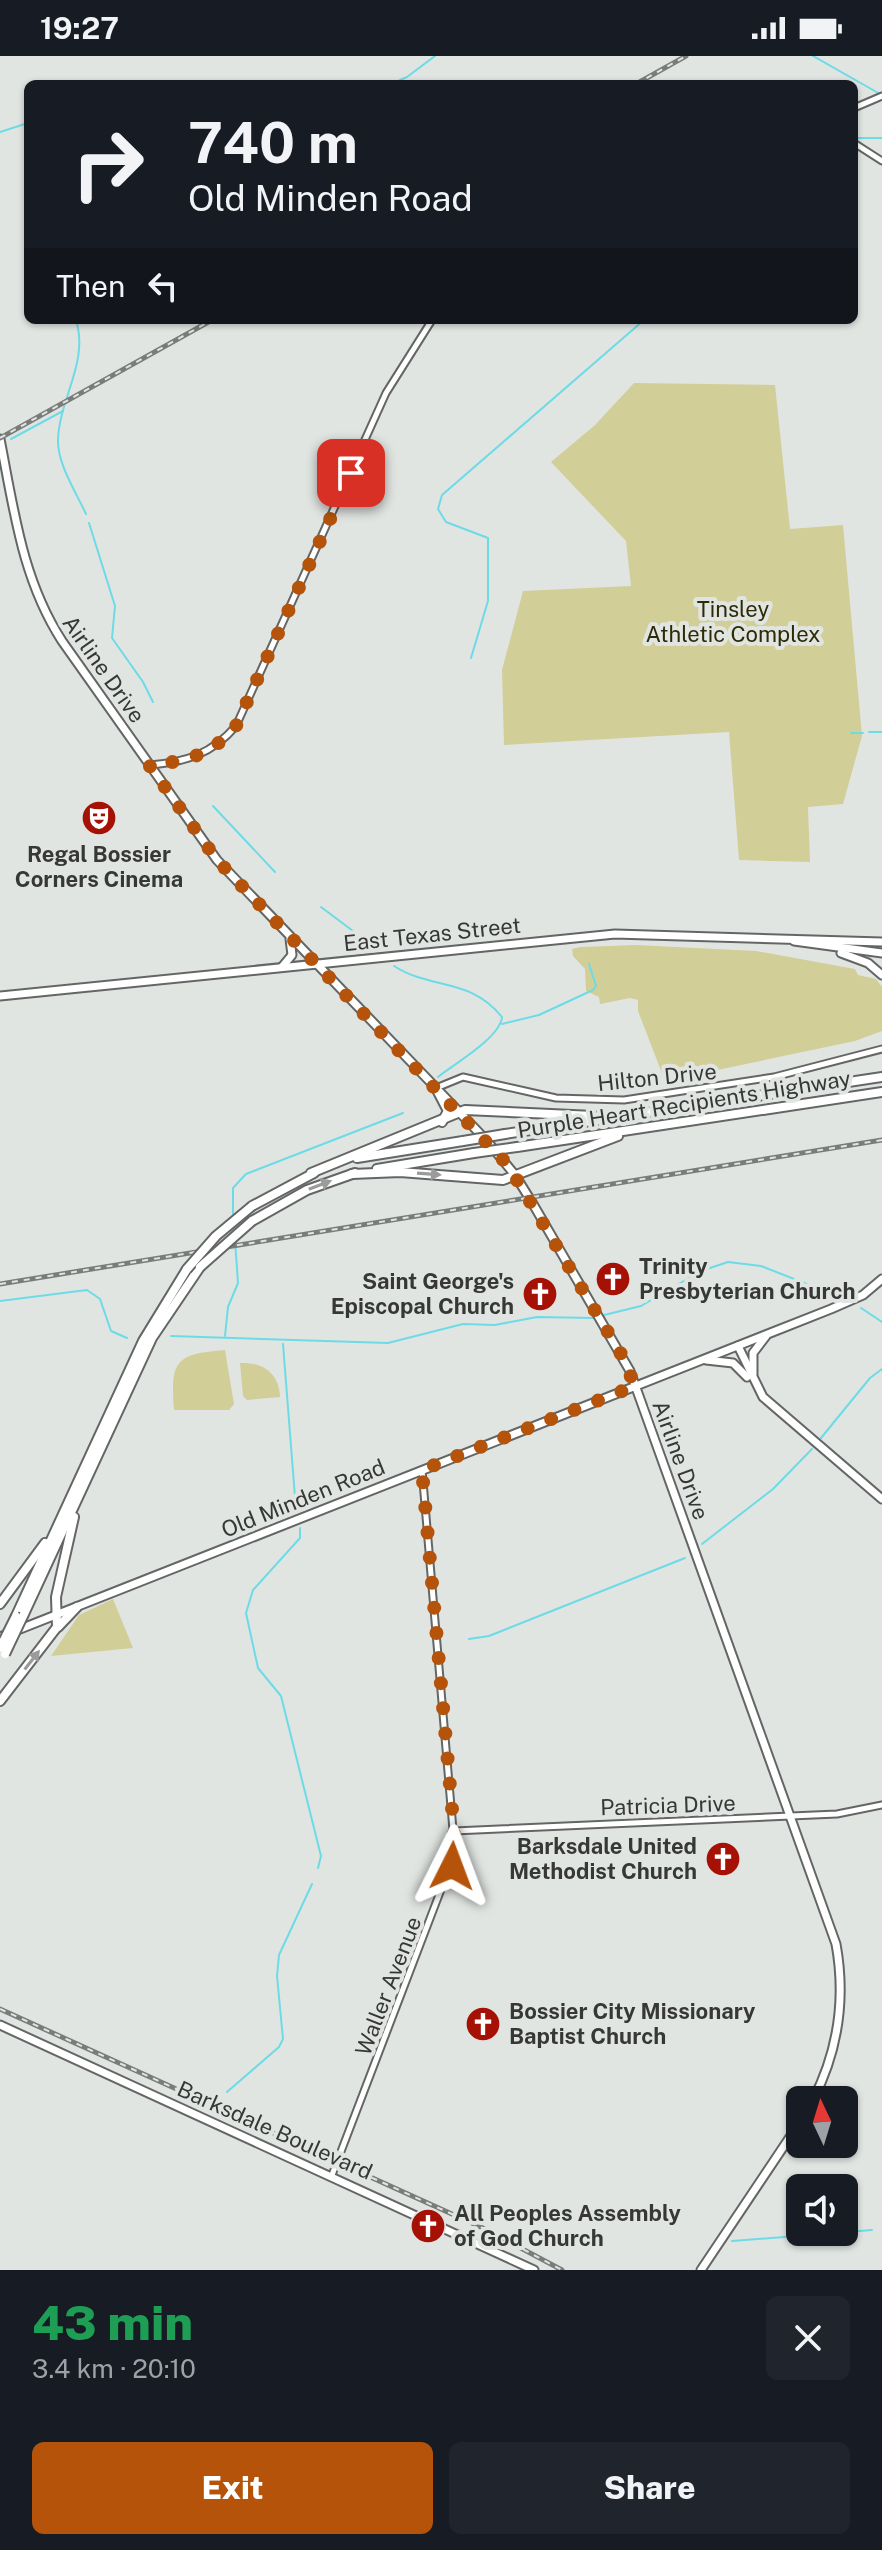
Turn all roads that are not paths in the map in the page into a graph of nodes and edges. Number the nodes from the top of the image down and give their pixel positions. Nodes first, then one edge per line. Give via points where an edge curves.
1 (882, 96) edge
2 (858, 106) edge
3 (858, 146) edge
4 (882, 161) edge
5 (429, 324) edge
6 (0, 439) edge
7 (149, 765) junction
8 (289, 937) junction
9 (772, 938) junction
10 (793, 941) junction
11 (882, 942) edge
12 (882, 953) edge
13 (344, 961) junction
14 (314, 964) junction
15 (282, 967) junction
16 (882, 975) edge
17 (335, 986) junction
18 (0, 996) edge
19 (882, 1049) edge
20 (882, 1077) edge
21 (436, 1088) junction
22 (882, 1092) edge
23 (461, 1114) junction
24 (634, 1114) junction
25 (668, 1124) junction
26 (437, 1125) junction
27 (311, 1173) junction
28 (352, 1174) junction
29 (515, 1175) junction
30 (882, 1279) edge
31 (768, 1334) junction
32 (738, 1346) junction
33 (701, 1360) junction
34 (752, 1380) junction
35 (635, 1386) junction
36 (422, 1470) junction
37 (79, 1496) junction
38 (882, 1499) edge
39 (57, 1526) junction
40 (56, 1597) junction
41 (0, 1604) edge
42 (77, 1607) junction
43 (20, 1615) junction
44 (55, 1616) junction
45 (57, 1629) junction
46 (0, 1637) edge
47 (2, 1651) edge
48 (0, 1665) edge
49 (0, 1701) edge
50 (882, 1805) edge
51 (792, 1816) junction
52 (454, 1831) junction
53 (0, 2025) edge
54 (818, 2086) edge
55 (786, 2143) edge
56 (332, 2175) junction
57 (534, 2270) edge
58 (701, 2270) edge

1 - 2 street
3 - 4 street
5 - 7 street via 386,393 238,721 203,754
6 - 7 main road, Airline Drive via 23,556 39,604
7 - 8 main road, Airline Drive via 217,860
8 - 14 main road, Airline Drive
8 - 15 main road via 292,955
9 - 10 main road, East Texas Street
9 - 11 main road, East Texas Street
9 - 13 main road, East Texas Street via 615,934
10 - 12 main road, East Texas Street
10 - 16 main road via 849,955
13 - 14 main road, East Texas Street
13 - 17 main road via 334,970
14 - 15 main road, East Texas Street
14 - 17 main road, Airline Drive
15 - 18 main road, East Texas Street
17 - 21 main road, Airline Drive
19 - 21 street, Hilton Drive via 764,1079 624,1100 556,1098 463,1077
20 - 24 highway, Purple Heart Recipients Highway
21 - 23 main road, Airline Drive
21 - 26 highway via 448,1114
22 - 25 highway, Purple Heart Recipients Highway
23 - 24 highway
23 - 26 highway
23 - 29 main road, Airline Drive
24 - 27 highway, Purple Heart Recipients Highway, bridge via 368,1156
25 - 28 highway, Purple Heart Recipients Highway, bridge
25 - 29 highway via 617,1136
26 - 27 highway
27 - 39 highway, Purple Heart Recipients Highway, bridge via 252,1206 187,1269 147,1333
28 -> 29 highway via 501,1180
37 -> 28 highway, Purple Heart Recipients Highway, bridge via 152,1338 200,1267 252,1221 297,1194
29 - 35 main road, Airline Drive
30 - 31 main road, Old Minden Road via 854,1300
31 - 32 main road, Old Minden Road
31 - 34 main road via 753,1353
32 - 33 main road, Old Minden Road
32 - 34 main road
33 - 34 main road via 733,1363
33 - 35 main road, Old Minden Road
34 - 38 main road via 771,1405
35 - 36 main road, Old Minden Road
35 - 51 main road, Airline Drive
36 - 42 main road, Old Minden Road
36 - 52 street, Waller Avenue
37 - 40 highway
37 - 43 highway, Purple Heart Recipients Highway
39 - 41 highway
39 - 43 highway, Purple Heart Recipients Highway
40 - 42 highway via 62,1606
40 - 44 highway
42 - 44 main road, Old Minden Road
42 - 45 highway
43 - 47 highway, Purple Heart Recipients Highway, bridge
44 - 45 highway
44 - 46 main road, Old Minden Road
49 -> 45 highway
47 - 48 highway, Purple Heart Recipients Highway
50 - 51 street, Patricia Drive
51 - 52 street, Patricia Drive
51 - 54 main road, Airline Drive via 830,1922 840,1979 836,2040
52 - 56 street, Waller Avenue via 449,1873
53 - 56 main road, Barksdale Boulevard
55 - 58 main road
56 - 57 main road, Barksdale Boulevard

